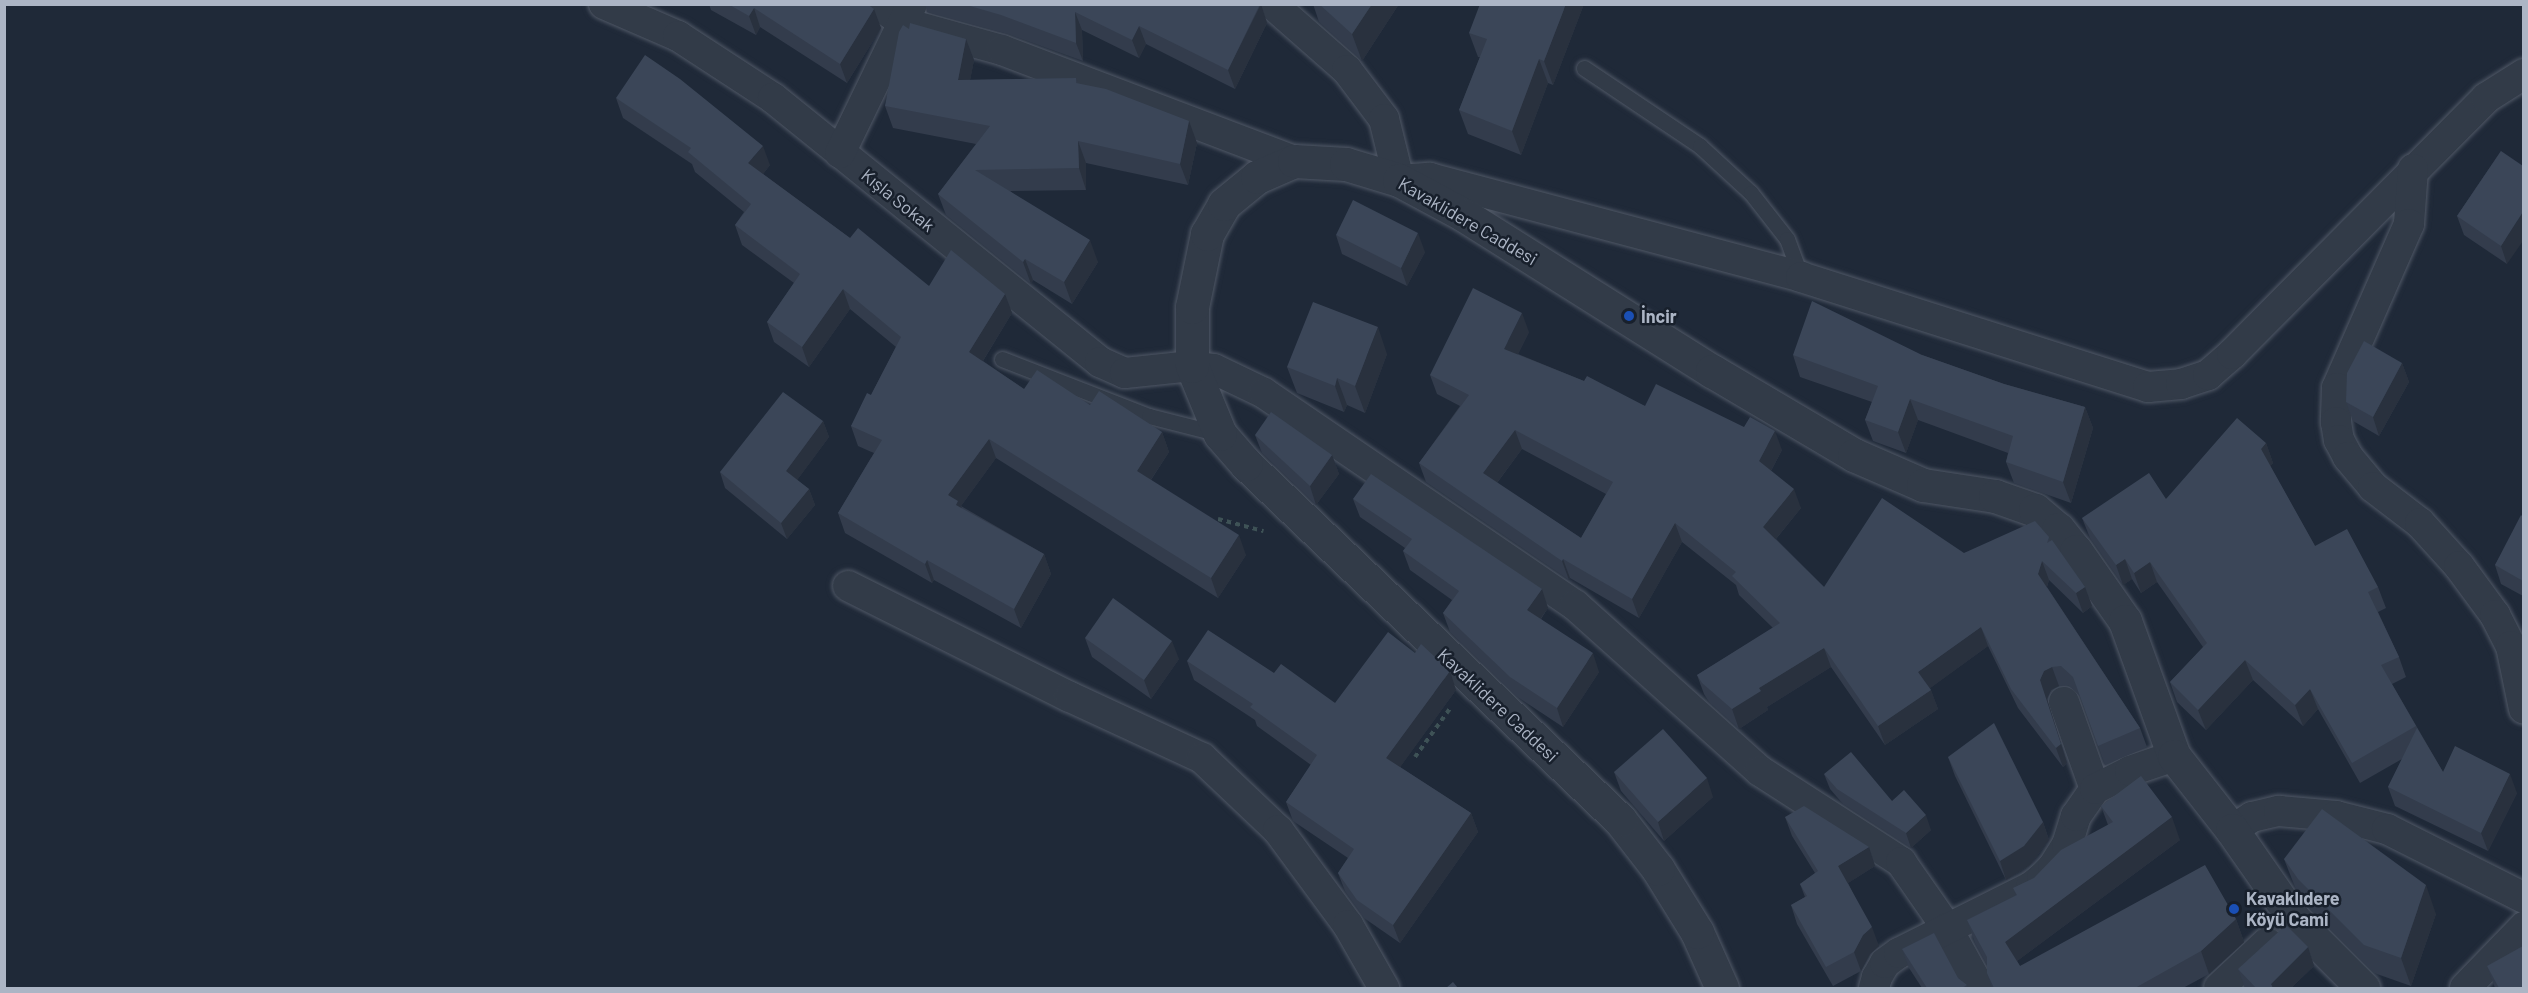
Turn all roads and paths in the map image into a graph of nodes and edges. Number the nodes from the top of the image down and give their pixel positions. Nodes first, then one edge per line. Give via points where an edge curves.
1 (604, 4) edge
2 (877, 4) edge
3 (1272, 4) edge
4 (908, 14) edge
5 (1584, 68) dead end
6 (2523, 74) edge
7 (840, 153) junction
8 (1294, 161) junction
9 (2413, 169) junction
10 (1399, 180) junction
11 (1800, 277) junction
12 (1002, 359) dead end
13 (1192, 366) junction
14 (1220, 434) junction
15 (848, 586) dead end
16 (2517, 645) edge
17 (1478, 686) junction
18 (2064, 702) dead end
19 (2523, 709) edge
20 (2174, 756) junction
21 (1415, 757) dead end
22 (2095, 789) junction
23 (2232, 830) junction
24 (2523, 898) edge
25 (2294, 919) junction
26 (2523, 927) edge
27 (1947, 928) junction
28 (1384, 988) edge
29 (1722, 988) edge
30 (1874, 988) edge
31 (1980, 988) edge
32 (2219, 988) edge
33 (2363, 988) edge
34 (2465, 988) edge

1 - 7 street, Kışla Sokak via 678,36 773,98
2 - 4 street
3 - 10 street via 1347,70 1384,119
4 - 7 street
4 - 8 street
5 - 11 lane via 1700,146 1751,193 1787,239
6 - 9 street via 2486,98
7 - 13 street, Kışla Sokak via 1100,362 1125,373
8 - 10 street, Kavaklidere Caddesi via 1346,164
8 - 13 street, Kavaklidere Caddesi via 1257,177 1224,204 1207,234 1192,307
9 - 11 street via 2232,354 2208,375 2181,384 2148,387
9 - 16 street via 2409,224 2337,388 2339,440 2373,488 2420,523 2459,566
10 - 11 street via 1430,178
10 - 20 street, Kavaklidere Caddesi via 1464,215 1854,455 1923,485 1995,496 2035,510 2076,550 2125,621
12 - 14 lane via 1149,416
13 - 14 street, Kavaklidere Caddesi
13 - 27 street, Kışla Sokak via 1214,369 1264,393 1575,605 1760,771 1901,862
14 - 17 street, Kavaklidere Caddesi via 1246,464
15 - 28 street via 1070,698 1202,758 1278,830 1348,925
16 - 19 street
17 - 21 path via 1450,708
17 - 29 street, Kavaklidere Caddesi via 1620,820 1658,868 1697,932
18 - 22 street
20 - 22 street via 2130,771
20 - 23 street, Kavaklidere Caddesi
22 - 27 street via 2076,816 2067,845 2048,872 2031,887
23 - 24 street via 2252,817 2279,812 2336,816 2387,829
23 - 25 street, Kavaklidere Caddesi
25 - 32 street
25 - 33 street, Kavaklidere Caddesi
26 - 34 street
27 - 30 street via 1885,963 1876,976
27 - 31 street, Kışla Sokak

